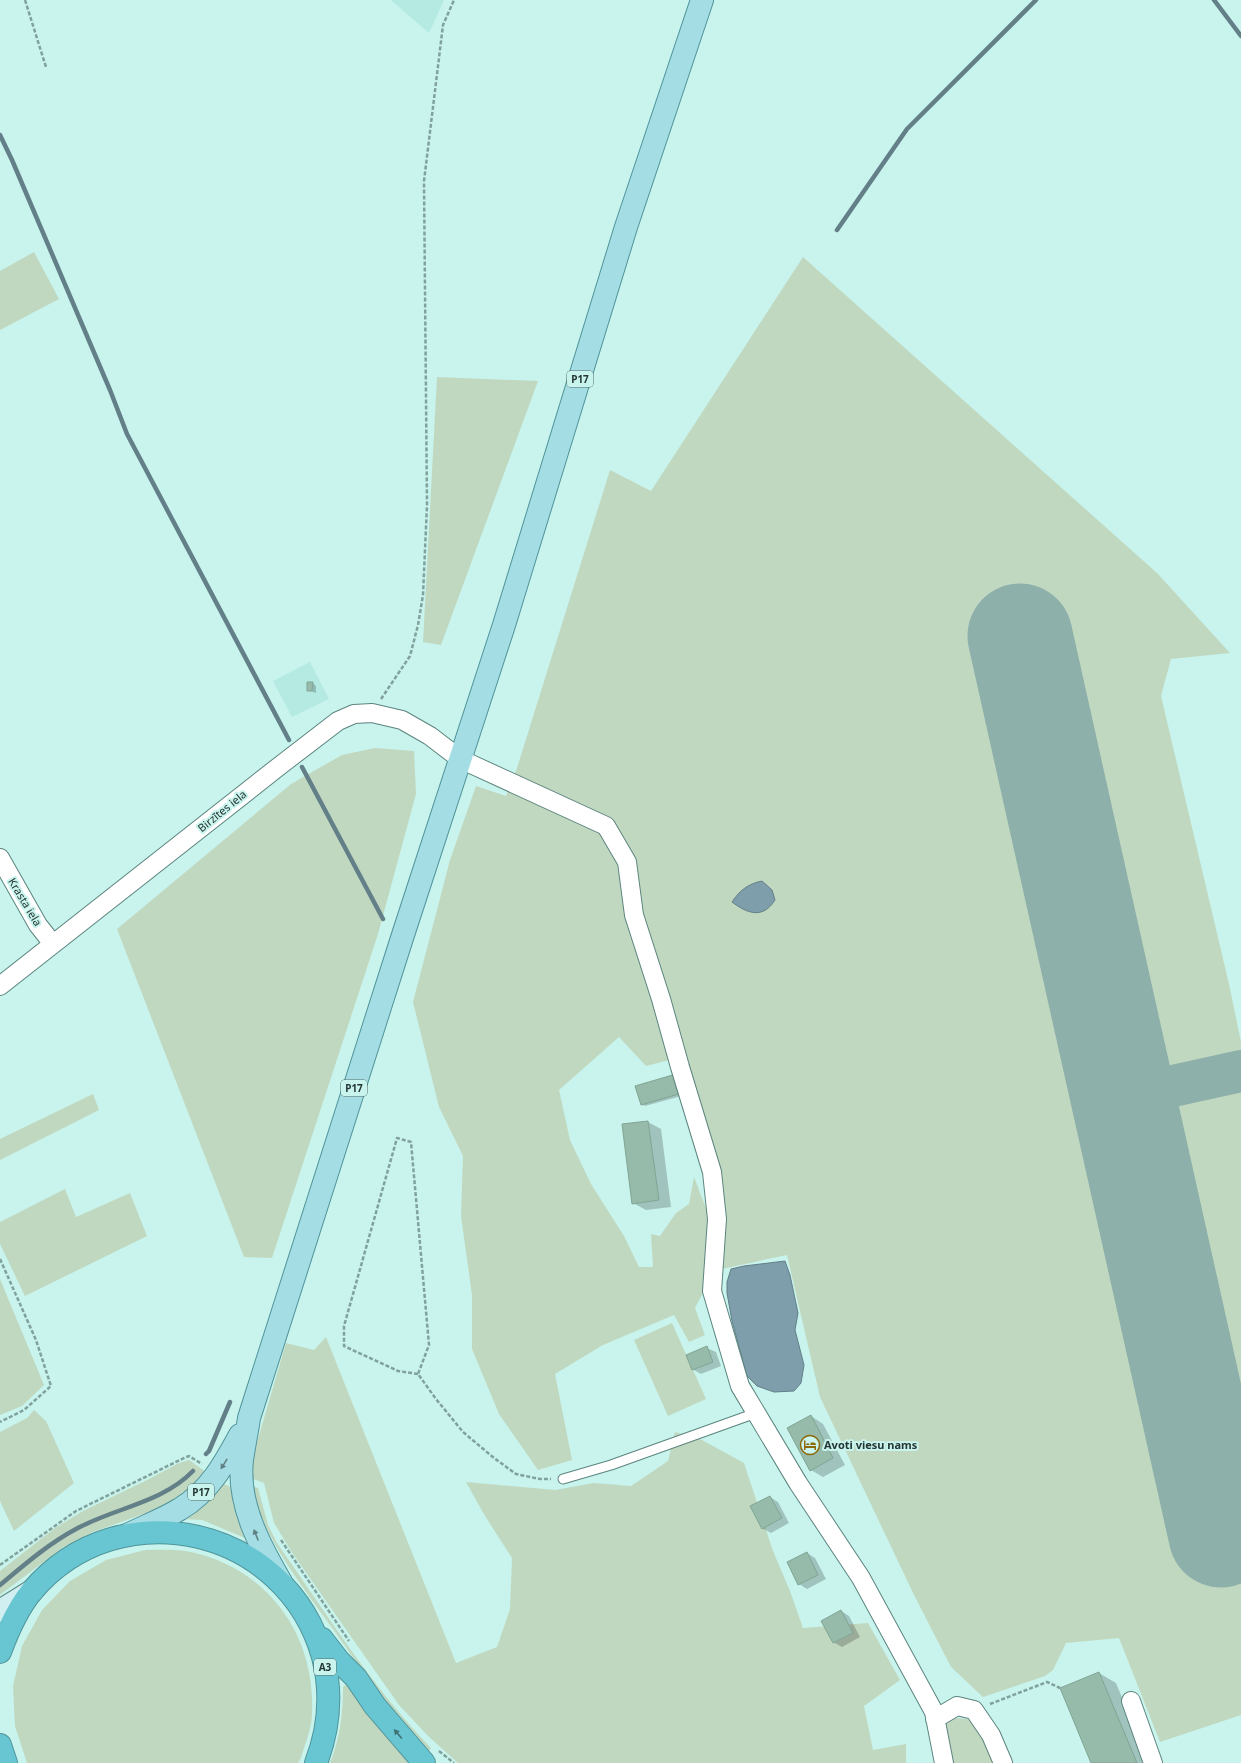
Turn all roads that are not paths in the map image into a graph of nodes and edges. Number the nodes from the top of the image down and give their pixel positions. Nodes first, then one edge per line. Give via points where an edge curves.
1 (702, 0) edge
2 (460, 759) junction
3 (0, 858) edge
4 (53, 944) junction
5 (0, 986) edge
6 (756, 1413) junction
7 (249, 1418) junction
8 (563, 1479) road end
9 (124, 1536) junction
10 (280, 1582) junction
11 (32, 1591) junction
12 (0, 1611) edge
13 (311, 1625) junction
14 (0, 1652) edge
15 (1131, 1701) dead end
16 (935, 1719) junction
17 (0, 1745) edge
18 (430, 1756) edge
19 (6, 1763) edge
20 (316, 1763) edge
21 (944, 1763) edge
22 (1003, 1763) edge
23 (1153, 1763) edge

1 - 2 main road, P17 via 626,227 552,474
2 - 4 street, Birzītes iela via 430,736 402,720 372,713 354,714 338,721
2 - 6 street, Birzītes iela via 606,826 627,862 634,915 712,1172 717,1219 712,1290 740,1386
2 - 7 main road, P17
3 - 4 street, Krasta iela via 38,925
4 - 5 street, Birzītes iela
6 - 8 lane via 611,1465
6 - 16 street, Birzītes iela via 798,1483 861,1578 934,1712
7 -> 9 main road, P17 via 218,1474 201,1492 182,1508
10 -> 7 main road, P17 via 255,1533 245,1500 242,1461
9 - 10 highway, A3 via 148,1532 173,1532 197,1536 220,1543 247,1556
9 - 11 highway, A3 via 83,1551 53,1571
10 - 13 highway, A3 via 298,1603
11 - 12 main road
11 - 14 highway, A3 via 18,1611
18 -> 13 highway, A3 via 374,1706 356,1678
13 - 20 highway, A3 via 323,1659 328,1688 326,1731
15 - 23 street
16 - 21 street, Birzītes iela
16 - 22 street via 957,1706 974,1710 991,1735
17 - 19 highway

